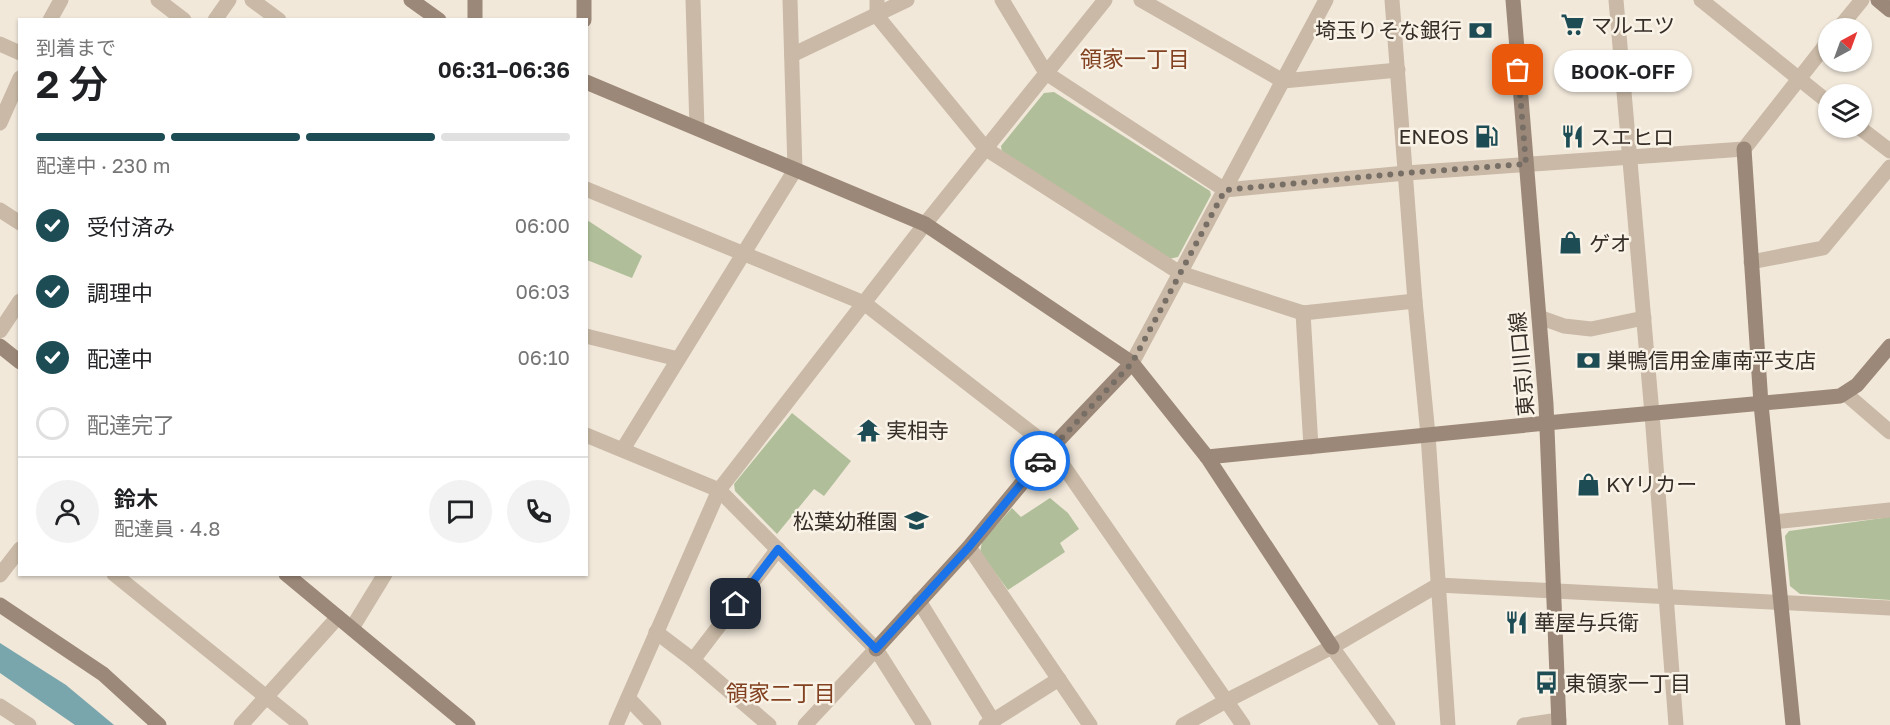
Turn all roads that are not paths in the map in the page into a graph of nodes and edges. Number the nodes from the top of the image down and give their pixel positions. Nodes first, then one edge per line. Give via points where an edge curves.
1 (61, 0) edge
2 (158, 0) edge
3 (229, 0) edge
4 (252, 0) edge
5 (411, 0) edge
6 (475, 0) edge
7 (584, 0) edge
8 (693, 0) edge
9 (790, 0) edge
10 (907, 0) edge
11 (1002, 0) edge
12 (1106, 0) edge
13 (1141, 0) edge
14 (1326, 0) edge
15 (1392, 0) edge
16 (1513, 0) edge
17 (1616, 0) edge
18 (1701, 0) edge
19 (1862, 0) edge
20 (1878, 0) edge
21 (877, 8) edge
22 (1890, 10) edge
23 (51, 18) edge
24 (181, 18) edge
25 (216, 18) edge
26 (276, 18) edge
27 (436, 18) edge
28 (475, 18) edge
29 (584, 18) edge
30 (1847, 18) edge
31 (0, 44) edge
32 (18, 52) edge
33 (1818, 54) edge
34 (792, 55) junction
35 (1398, 70) junction
36 (1046, 73) junction
37 (1799, 78) junction
38 (1283, 81) junction
39 (18, 82) edge
40 (588, 83) edge
41 (1818, 94) edge
42 (0, 123) edge
43 (697, 128) junction
44 (1872, 137) edge
45 (986, 149) junction
46 (1744, 149) junction
47 (1890, 151) edge
48 (1630, 156) junction
49 (1526, 164) junction
50 (1890, 167) edge
51 (795, 170) junction
52 (1406, 173) junction
53 (588, 190) edge
54 (1225, 190) junction
55 (0, 210) edge
56 (18, 222) edge
57 (924, 224) junction
58 (742, 254) junction
59 (1751, 262) junction
60 (1180, 273) junction
61 (1415, 301) junction
62 (864, 303) junction
63 (18, 304) edge
64 (1303, 313) junction
65 (1539, 317) junction
66 (1644, 318) junction
67 (0, 331) edge
68 (588, 336) edge
69 (0, 346) edge
70 (1890, 346) edge
71 (678, 359) junction
72 (18, 360) edge
73 (1132, 363) junction
74 (1846, 393) junction
75 (1761, 404) junction
76 (1652, 414) junction
77 (1547, 423) junction
78 (1890, 432) edge
79 (1428, 435) junction
80 (588, 436) edge
81 (1311, 447) junction
82 (1051, 448) junction
83 (623, 449) junction
84 (1207, 457) junction
85 (719, 490) junction
86 (1890, 510) edge
87 (1773, 522) junction
88 (969, 547) junction
89 (778, 549) junction
90 (18, 552) edge
91 (0, 574) edge
92 (116, 576) edge
93 (288, 576) edge
94 (384, 576) edge
95 (1438, 585) junction
96 (1555, 591) junction
97 (1665, 597) junction
98 (919, 601) junction
99 (1781, 602) junction
100 (0, 605) edge
101 (1890, 608) edge
102 (338, 617) junction
103 (352, 628) junction
104 (656, 632) junction
105 (1332, 647) junction
106 (876, 649) junction
107 (693, 660) junction
108 (1059, 679) junction
109 (266, 698) junction
110 (628, 698) junction
111 (1226, 701) junction
112 (0, 706) edge
113 (989, 723) edge
114 (1559, 723) edge
115 (29, 725) edge
116 (159, 725) edge
117 (241, 725) edge
118 (301, 725) edge
119 (468, 725) edge
120 (616, 725) edge
121 (654, 725) edge
122 (769, 725) edge
123 (805, 725) edge
124 (924, 725) edge
125 (1090, 725) edge
126 (1183, 725) edge
127 (1243, 725) edge
128 (1388, 725) edge
129 (1448, 725) edge
130 (1524, 725) edge
131 (1676, 725) edge
132 (1793, 725) edge

1 - 23 street
2 - 24 street
3 - 25 street
4 - 26 street
5 - 27 street
6 - 28 street
7 - 29 street
8 - 43 street
9 - 34 street
10 - 21 street
11 - 36 street
12 - 36 street
13 - 38 street
14 - 38 street
15 - 35 street
16 - 49 street, 東京川口線
17 - 48 street
18 - 37 street
19 - 30 street
20 - 22 street
21 - 34 street
21 - 45 street
31 - 32 street
33 - 37 street
34 - 51 street
35 - 38 street
35 - 52 street
36 - 45 street
36 - 54 street
37 - 41 street
37 - 46 street
38 - 54 street
39 - 42 street
40 - 43 street
43 - 51 street
44 - 47 street
45 - 57 street
45 - 60 street
46 - 48 street
46 - 59 street
48 - 49 street
48 - 66 street
49 - 52 street
49 - 65 street, 東京川口線
50 - 59 street via 1823,248
51 - 57 street
51 - 58 street
52 - 54 street
52 - 61 street
53 - 58 street
54 - 60 street
55 - 56 street
57 - 62 street
57 - 73 street
58 - 62 street
58 - 71 street
59 - 75 street
60 - 64 street
60 - 73 street
61 - 64 street
61 - 79 street
62 - 82 street
62 - 85 street
63 - 67 street
64 - 81 street
65 - 66 street via 1564,326 1592,329
65 - 77 street, 東京川口線
66 - 76 street
68 - 71 street
69 - 72 street
70 - 74 street
71 - 83 street
73 - 82 street
73 - 84 street
74 - 75 street
74 - 78 street
75 - 76 street
75 - 87 street
76 - 77 street
76 - 97 street
77 - 79 street
77 - 96 street, 東京川口線
79 - 81 street
79 - 95 street
80 - 83 street
81 - 84 street
82 - 88 street
82 - 111 street
83 - 85 street
84 - 105 street
85 - 89 street
85 - 104 street
86 - 87 street
87 - 99 street
88 - 98 street
88 - 108 street
89 - 106 street
89 - 107 street
90 - 91 street
92 - 109 street
93 - 102 street
94 - 103 street
95 - 96 street
95 - 105 street
95 - 129 street
96 - 97 street
96 - 114 street, 東京川口線
97 - 99 street
97 - 131 street
98 - 106 street
98 - 113 street
99 - 101 street
99 - 132 street
100 - 116 street via 103,674
102 - 103 street
102 - 109 street
103 - 119 street
104 - 107 street
104 - 110 street
105 - 111 street
105 - 128 street
106 - 123 street
106 - 124 street
107 - 122 street
108 - 113 street
108 - 125 street
109 - 117 street
109 - 118 street
110 - 120 street
110 - 121 street
111 - 126 street
111 - 127 street
112 - 115 street
114 - 130 street

